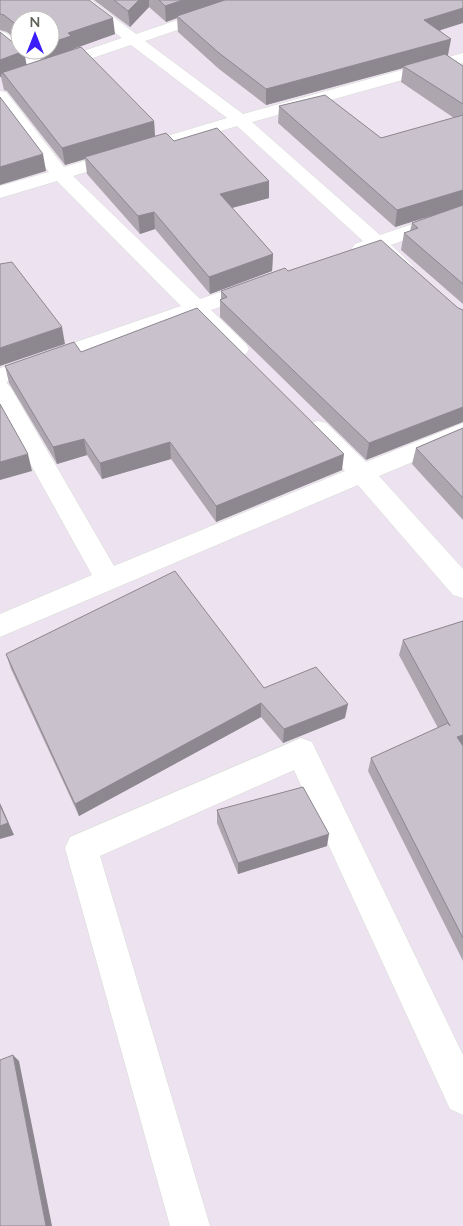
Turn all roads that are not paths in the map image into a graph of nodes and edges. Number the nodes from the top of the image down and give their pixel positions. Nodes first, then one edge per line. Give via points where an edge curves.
1 (81, 0) edge
2 (211, 0) edge
3 (252, 0) edge
4 (225, 9) junction
5 (0, 36) edge
6 (135, 39) junction
7 (463, 58) edge
8 (43, 70) junction
9 (26, 76) edge
10 (3, 87) edge
11 (240, 120) junction
12 (60, 174) junction
13 (0, 192) edge
14 (463, 213) edge
15 (376, 242) junction
16 (340, 256) edge
17 (278, 279) edge
18 (420, 281) edge
19 (197, 308) junction
20 (252, 363) edge
21 (0, 376) edge
22 (0, 388) edge
23 (307, 419) edge
24 (463, 431) edge
25 (362, 474) junction
26 (109, 581) junction
27 (463, 587) edge
28 (0, 626) edge
29 (463, 1096) edge
30 (190, 1226) edge

1 - 6 street
2 - 4 street
3 - 4 street
4 - 6 street
5 - 8 street
6 - 8 street
6 - 11 street
7 - 11 street
8 - 9 street
10 - 12 street
11 - 12 street
11 - 15 street
12 - 13 street
12 - 19 street
14 - 15 street
15 - 16 street
15 - 18 street
17 - 19 street
19 - 20 street
19 - 21 street
22 - 26 street
23 - 25 street
24 - 25 street
25 - 26 street
25 - 27 street
26 - 28 street
29 - 30 street via 301,752 81,848

